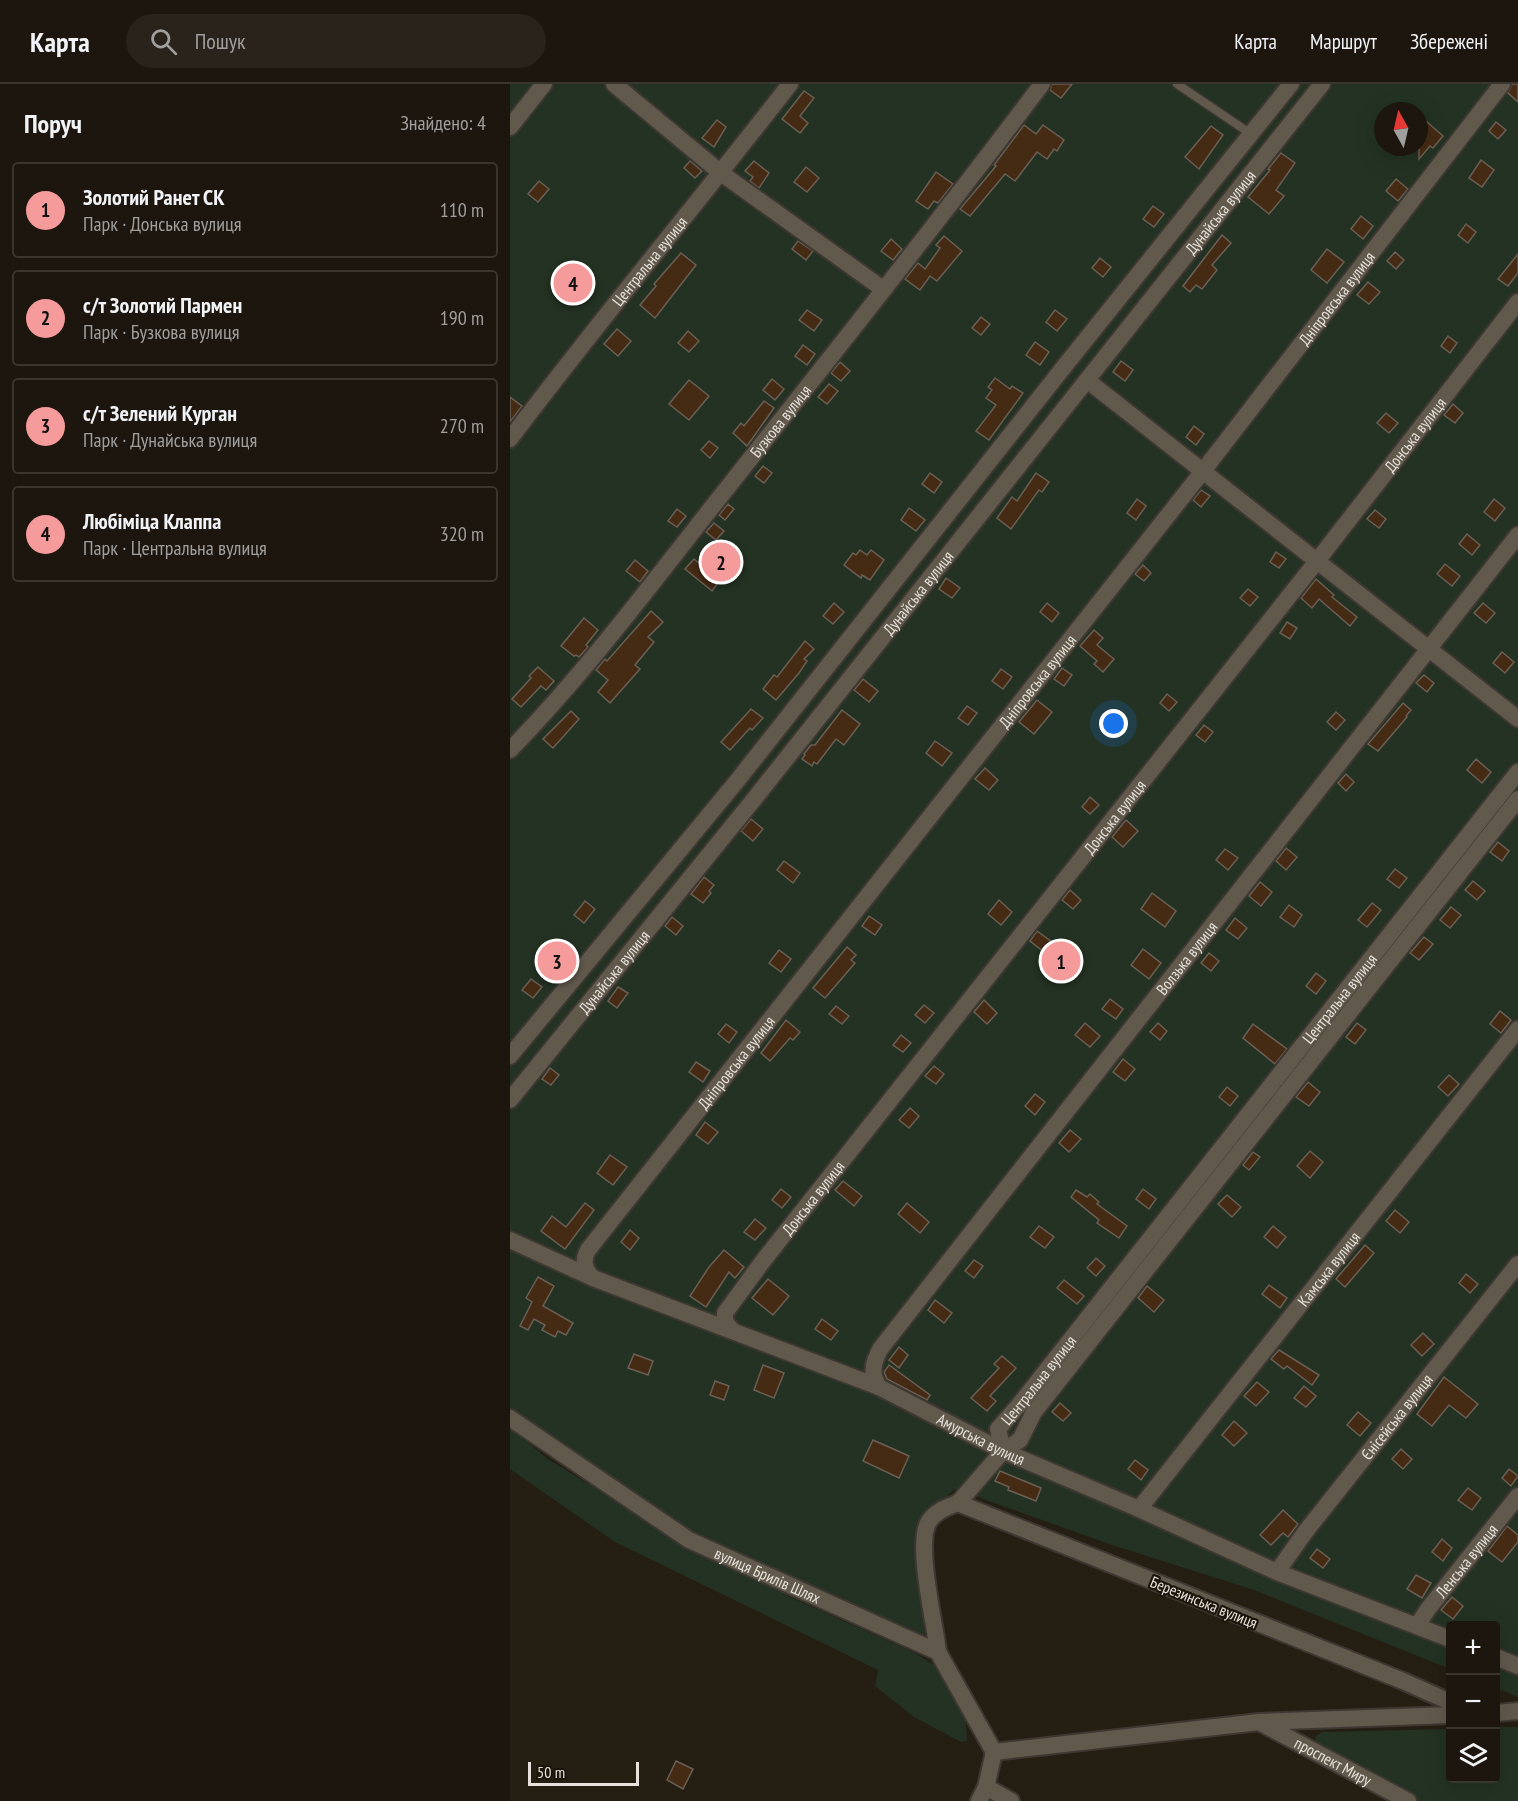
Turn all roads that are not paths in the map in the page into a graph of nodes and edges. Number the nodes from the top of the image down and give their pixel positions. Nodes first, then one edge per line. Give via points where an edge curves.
1 (544, 84) edge
2 (614, 84) edge
3 (790, 84) edge
4 (1042, 84) edge
5 (1177, 84) edge
6 (1291, 84) edge
7 (1322, 84) edge
8 (1502, 84) edge
9 (510, 127) edge
10 (1251, 134) junction
11 (721, 173) junction
12 (883, 289) junction
13 (1518, 302) edge
14 (1088, 381) junction
15 (510, 439) edge
16 (1203, 471) junction
17 (1518, 535) edge
18 (1317, 561) junction
19 (1428, 649) junction
20 (1518, 719) edge
21 (510, 750) edge
22 (1518, 772) edge
23 (1518, 799) edge
24 (1518, 1029) edge
25 (510, 1056) edge
26 (510, 1100) edge
27 (510, 1240) edge
28 (1518, 1264) edge
29 (593, 1278) junction
30 (732, 1331) junction
31 (879, 1387) junction
32 (510, 1418) edge
33 (1003, 1451) junction
34 (1518, 1496) edge
35 (957, 1503) junction
36 (1139, 1509) junction
37 (1278, 1572) junction
38 (1417, 1626) junction
39 (1446, 1637) edge
40 (938, 1652) junction
41 (1500, 1659) edge
42 (1518, 1666) edge
43 (1446, 1700) edge
44 (1518, 1711) edge
45 (1500, 1713) edge
46 (1446, 1715) edge
47 (1259, 1722) junction
48 (993, 1752) junction
49 (982, 1794) edge
50 (1011, 1801) edge
51 (1408, 1801) edge

1 - 9 street
2 - 11 street
3 - 11 street, Центральна вулиця
4 - 12 street, Бузкова вулиця
5 - 10 lane
6 - 10 street, Дунайська вулиця
7 - 14 street, Дунайська вулиця
8 - 16 street, Дніпровська вулиця
10 - 25 street, Дунайська вулиця via 737,781
11 - 12 street
11 - 15 street, Центральна вулиця
12 - 21 street, Бузкова вулиця via 656,578 542,717
13 - 18 street, Донська вулиця
14 - 16 street
14 - 26 street, Дунайська вулиця
16 - 18 street
16 - 29 street, Дніпровська вулиця via 588,1250 584,1262
17 - 19 street, Волзька вулиця
18 - 19 street
18 - 30 street, Донська вулиця via 763,1261 725,1313 725,1322
19 - 20 street
19 - 31 street, Волзька вулиця via 881,1348 872,1369
22 - 33 street, Центральна вулиця via 998,1429
23 - 33 street, Центральна вулиця via 1034,1412 1020,1440
24 - 36 street, Камська вулиця
27 - 29 street, Амурська вулиця
28 - 37 street, Єнісейська вулиця via 1306,1531
29 - 30 street, Амурська вулиця
30 - 31 street, Амурська вулиця
31 - 33 street, Амурська вулиця
32 - 40 street, вулиця Брилів Шлях via 689,1540
33 - 35 street
33 - 36 street, Амурська вулиця
34 - 38 street, Ленська вулиця
35 - 40 street via 936,1514 924,1532
35 - 43 street, Березинська вулиця
36 - 37 street, Амурська вулиця
37 - 38 street, Амурська вулиця
38 - 39 street, Амурська вулиця
40 - 48 street
41 - 42 street
44 - 45 street
46 - 47 street
47 - 48 street
47 - 51 street, проспект Миру
48 - 49 street
49 - 50 street

